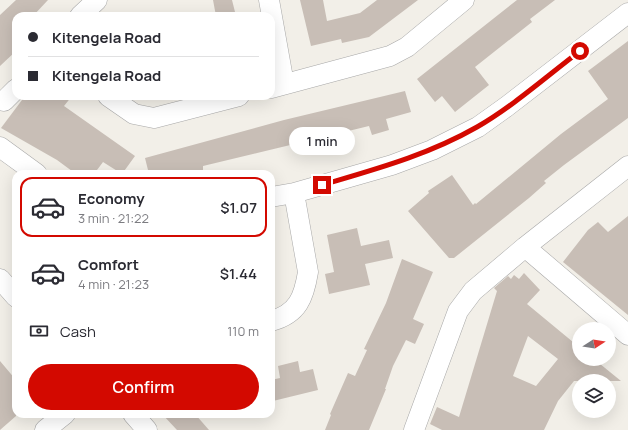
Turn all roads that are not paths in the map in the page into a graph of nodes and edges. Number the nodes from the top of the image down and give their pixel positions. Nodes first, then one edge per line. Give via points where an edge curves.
1 (97, 0) edge
2 (269, 0) edge
3 (464, 0) edge
4 (84, 12) edge
5 (270, 12) edge
6 (628, 13) edge
7 (275, 57) edge
8 (278, 86) edge
9 (114, 100) edge
10 (223, 100) edge
11 (0, 147) edge
12 (628, 166) edge
13 (32, 170) edge
14 (294, 193) junction
15 (275, 196) edge
16 (526, 247) junction
17 (0, 278) edge
18 (12, 292) edge
19 (275, 320) edge
20 (628, 335) edge
21 (60, 418) edge
22 (136, 418) edge
23 (46, 430) edge
24 (147, 430) edge
25 (414, 430) edge

1 - 4 street
2 - 5 street
3 - 8 street via 407,47 390,56
6 - 14 street via 478,127 432,150 392,165
7 - 8 street
9 - 10 street via 134,114 154,118
11 - 13 street
12 - 16 street
14 - 15 street
14 - 19 street via 308,272 303,294 296,308
16 - 20 street
16 - 25 street via 473,291 458,311
17 - 18 street
21 - 23 street
22 - 24 street

